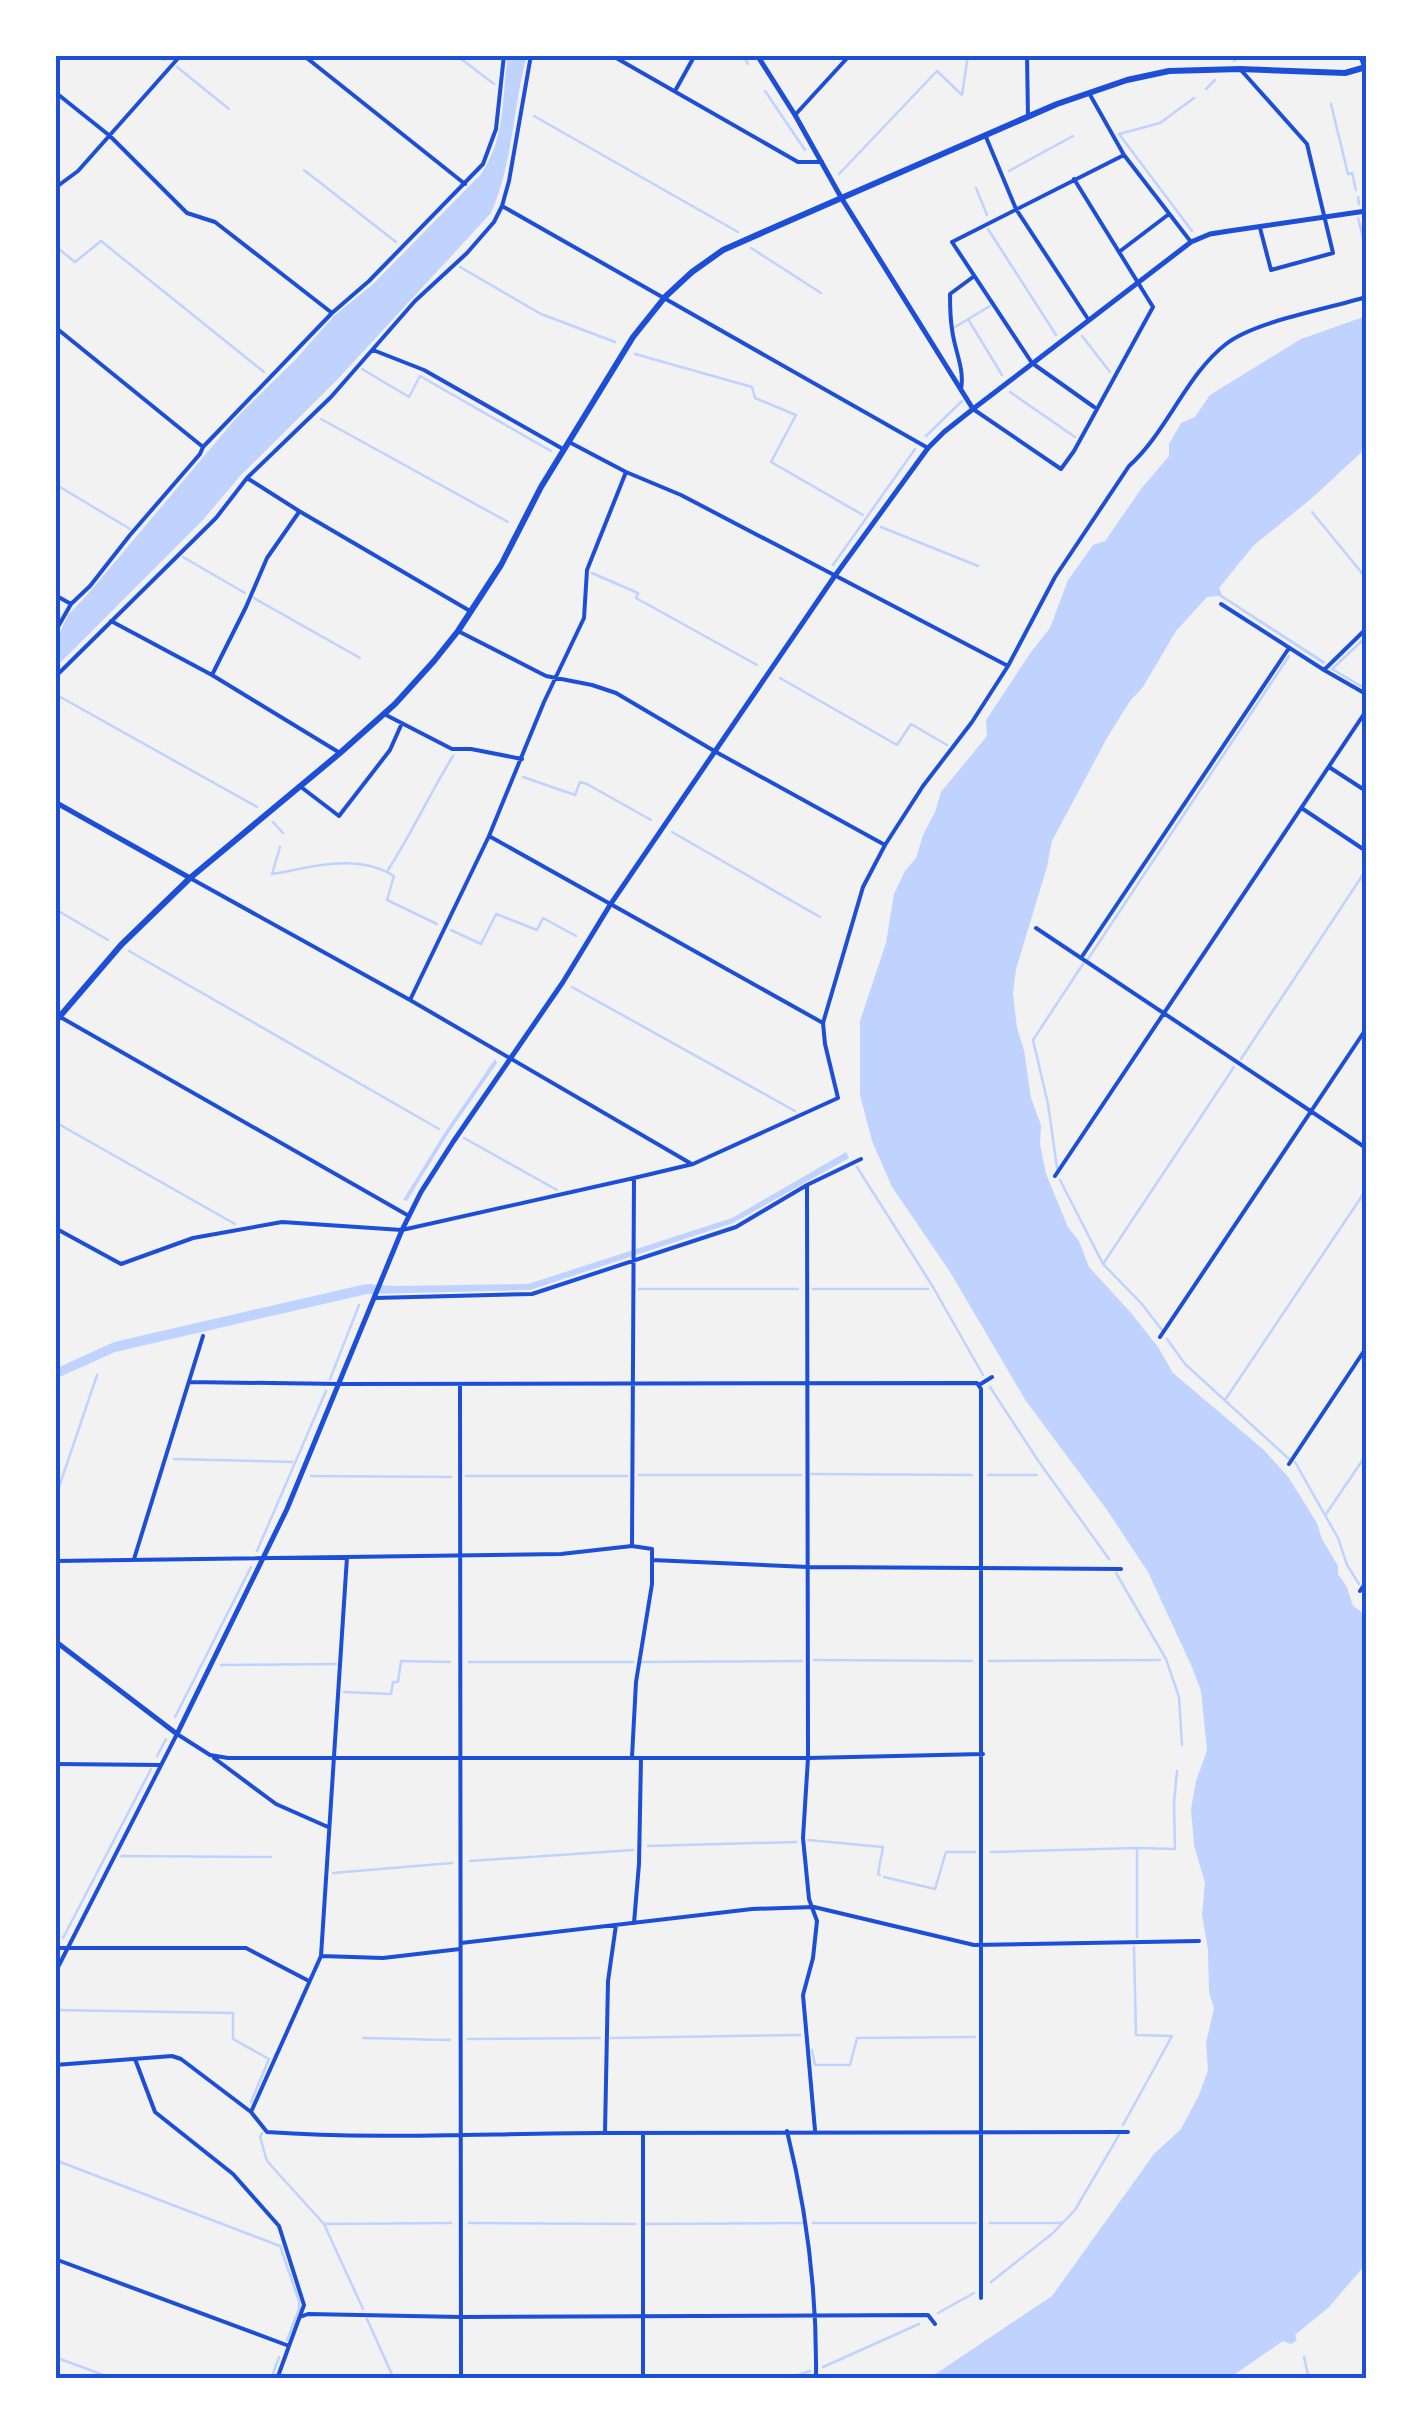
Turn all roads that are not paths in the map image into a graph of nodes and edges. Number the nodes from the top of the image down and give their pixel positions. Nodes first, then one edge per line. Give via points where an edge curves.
1 (181, 55) edge
2 (303, 55) edge
3 (504, 55) edge
4 (531, 55) edge
5 (612, 55) edge
6 (696, 55) edge
7 (757, 55) edge
8 (850, 55) edge
9 (1027, 55) edge
10 (1362, 55) edge
11 (1366, 67) edge
12 (1240, 69) junction
13 (675, 91) junction
14 (55, 92) edge
15 (1089, 93) junction
16 (796, 116) junction
17 (1028, 117) junction
18 (110, 136) junction
19 (986, 136) junction
20 (1124, 155) junction
21 (822, 162) junction
22 (1074, 179) junction
23 (465, 184) junction
24 (55, 188) edge
25 (842, 198) junction
26 (502, 206) junction
27 (1016, 209) junction
28 (1366, 211) edge
29 (1169, 214) junction
30 (1324, 216) junction
31 (1260, 226) junction
32 (1190, 242) junction
33 (1119, 252) junction
34 (974, 276) junction
35 (1137, 281) junction
36 (1366, 296) edge
37 (665, 297) junction
38 (332, 313) junction
39 (1088, 320) junction
40 (55, 328) edge
41 (372, 350) junction
42 (1032, 363) junction
43 (961, 389) junction
44 (974, 408) junction
45 (1096, 408) junction
46 (569, 442) junction
47 (203, 447) junction
48 (928, 448) junction
49 (564, 450) junction
50 (626, 472) junction
51 (247, 478) junction
52 (300, 511) junction
53 (834, 577) junction
54 (55, 594) edge
55 (71, 604) junction
56 (1222, 604) dead end
57 (471, 612) junction
58 (110, 622) junction
59 (1366, 630) edge
60 (458, 631) junction
61 (55, 632) edge
62 (1289, 648) junction
63 (1008, 666) junction
64 (1324, 670) junction
65 (212, 675) junction
66 (55, 678) edge
67 (555, 678) junction
68 (1366, 694) edge
69 (1366, 712) edge
70 (384, 714) junction
71 (402, 723) junction
72 (716, 752) junction
73 (340, 753) junction
74 (522, 760) junction
75 (1329, 767) junction
76 (300, 786) junction
77 (1366, 791) edge
78 (55, 802) edge
79 (1302, 808) junction
80 (489, 836) junction
81 (885, 845) junction
82 (1366, 851) edge
83 (190, 878) junction
84 (610, 904) junction
85 (1036, 928) dead end
86 (1082, 958) junction
87 (410, 1000) junction
88 (1165, 1013) junction
89 (57, 1018) edge
90 (823, 1023) junction
91 (1366, 1030) edge
92 (509, 1058) junction
93 (1312, 1112) junction
94 (1366, 1148) edge
95 (860, 1159) dead end
96 (693, 1164) junction
97 (1055, 1176) dead end
98 (634, 1178) junction
99 (807, 1185) junction
100 (409, 1216) junction
101 (55, 1228) edge
102 (402, 1230) junction
103 (633, 1259) junction
104 (374, 1298) junction
105 (203, 1336) dead end
106 (1160, 1337) dead end
107 (1366, 1348) edge
108 (992, 1377) dead end
109 (189, 1382) junction
110 (807, 1382) junction
111 (633, 1383) junction
112 (340, 1384) junction
113 (460, 1384) junction
114 (979, 1386) junction
115 (1289, 1464) dead end
116 (632, 1546) junction
117 (460, 1554) junction
118 (347, 1557) junction
119 (264, 1558) junction
120 (134, 1560) junction
121 (652, 1560) junction
122 (55, 1561) edge
123 (808, 1566) junction
124 (981, 1568) junction
125 (1121, 1569) dead end
126 (1366, 1582) edge
127 (1360, 1591) dead end
128 (55, 1641) edge
129 (177, 1734) junction
130 (983, 1754) junction
131 (210, 1755) junction
132 (460, 1756) junction
133 (632, 1756) junction
134 (332, 1757) junction
135 (642, 1757) junction
136 (808, 1758) junction
137 (55, 1764) edge
138 (161, 1764) junction
139 (328, 1828) junction
140 (814, 1908) junction
141 (634, 1923) junction
142 (616, 1925) junction
143 (1199, 1941) dead end
144 (461, 1946) junction
145 (982, 1946) junction
146 (55, 1948) edge
147 (69, 1948) junction
148 (320, 1956) junction
149 (55, 1973) edge
150 (309, 1981) junction
151 (135, 2059) junction
152 (55, 2065) edge
153 (251, 2112) junction
154 (815, 2130) junction
155 (787, 2131) junction
156 (982, 2131) junction
157 (605, 2132) junction
158 (1128, 2132) dead end
159 (643, 2133) junction
160 (461, 2134) junction
161 (55, 2259) edge
162 (981, 2298) dead end
163 (461, 2316) junction
164 (643, 2316) junction
165 (817, 2316) junction
166 (300, 2317) junction
167 (935, 2324) dead end
168 (289, 2346) junction
169 (816, 2375) dead end
170 (277, 2379) edge
171 (461, 2379) edge
172 (643, 2379) edge

1 - 18 street
2 - 23 street
3 - 23 street via 496,129 483,164
4 - 26 street
5 - 13 street
6 - 13 street
7 - 16 street
8 - 16 street
9 - 17 street
10 - 11 highway
11 - 12 main road via 1329,74
12 - 15 main road via 1170,71
12 - 30 street via 1306,144
13 - 21 street via 798,162
14 - 18 street
15 - 17 main road
15 - 20 street
16 - 21 street
17 - 19 main road
18 - 24 street
18 - 38 street via 187,213 215,222
19 - 25 main road
19 - 27 street
20 - 22 street
20 - 29 street
21 - 25 street
22 - 27 street
22 - 33 street
23 - 38 street
25 - 37 main road via 724,250
25 - 43 street
26 - 37 street
26 - 41 street via 467,253
27 - 34 street via 952,242
27 - 39 street
28 - 30 street
29 - 32 street
29 - 33 street
30 - 31 street
30 - 31 street via 1333,253 1271,270
31 - 32 street
32 - 35 street
33 - 35 street
34 - 42 street
34 - 43 street via 950,294
35 - 39 street
35 - 45 street via 1153,307
36 - 63 street via 1259,327 1224,346 1129,466 1055,577
37 - 46 main road
37 - 48 street
38 - 47 street
39 - 42 street
40 - 47 street
41 - 49 street via 424,370
41 - 51 street
42 - 44 street
42 - 45 street
43 - 44 street
44 - 45 street via 1061,468
44 - 48 street
46 - 49 main road
46 - 50 street
47 - 55 street
48 - 53 street
49 - 57 main road
50 - 53 street
50 - 67 street via 587,570 584,618
51 - 52 street
51 - 58 street via 216,518
52 - 57 street
52 - 65 street via 267,558
53 - 63 street
53 - 72 street
54 - 55 street
55 - 61 street
56 - 62 street
57 - 60 main road
58 - 65 street
58 - 66 street
59 - 64 street
60 - 67 street
60 - 70 main road
62 - 64 street
62 - 86 street
63 - 81 street
64 - 68 street
65 - 73 street
67 - 72 street via 616,693
67 - 74 street
69 - 75 street
70 - 71 street
70 - 73 main road
71 - 74 street via 452,750
71 - 76 street via 390,750 338,816
72 - 81 street
72 - 84 street
73 - 76 main road
74 - 80 street
75 - 77 street
75 - 79 street
76 - 83 main road
78 - 83 street
79 - 82 street
79 - 88 street
80 - 84 street
80 - 87 street
81 - 90 street via 863,886
83 - 87 street
83 - 89 main road
84 - 90 street
84 - 92 street
85 - 86 street
86 - 88 street
87 - 92 street
88 - 93 street
88 - 97 street
89 - 100 street
90 - 96 street via 838,1098
91 - 93 street
92 - 96 street
92 - 100 street
93 - 94 street
93 - 106 street
95 - 99 street
96 - 98 street
98 - 102 street
98 - 103 street
99 - 103 street via 736,1227
99 - 110 street
100 - 102 street
101 - 102 street via 121,1264 193,1238 282,1222
102 - 104 street
103 - 104 street via 532,1294
103 - 111 street
104 - 112 street
105 - 109 street
107 - 115 street
108 - 114 street
109 - 112 street
109 - 120 street
110 - 111 street
110 - 114 street
110 - 123 street
111 - 113 street
111 - 116 street
112 - 113 street
112 - 119 street
113 - 117 street
114 - 124 street
116 - 117 street
116 - 121 street via 652,1550
117 - 118 street
117 - 132 street
118 - 119 street
118 - 134 street
119 - 120 street
119 - 129 street
120 - 122 street
121 - 123 street
121 - 133 street
123 - 124 street
123 - 136 street
124 - 125 street
124 - 130 street
126 - 127 street
128 - 129 street
129 - 131 street
129 - 138 street
130 - 136 street
130 - 145 street
131 - 134 street
131 - 139 street via 276,1804
132 - 133 street
132 - 134 street
132 - 144 street
133 - 135 street
134 - 139 street
135 - 136 street
135 - 141 street
136 - 140 street via 803,1838
137 - 138 street
138 - 147 street
139 - 148 street
140 - 141 street
140 - 145 street
140 - 154 street via 813,1958 802,1996
141 - 142 street
142 - 144 street
142 - 157 street via 608,1981
143 - 145 street
144 - 148 street via 382,1958
144 - 160 street
145 - 156 street
146 - 147 street
147 - 149 street
147 - 150 street via 246,1948
148 - 150 street
150 - 153 street
151 - 152 street
151 - 153 street via 172,2056
151 - 166 street via 155,2112 233,2174 279,2226 304,2305
153 - 160 street via 267,2132
154 - 155 street
154 - 156 street
155 - 159 street
155 - 165 street via 807,2223
156 - 158 street
156 - 162 street
157 - 159 street
157 - 160 street
159 - 164 street
160 - 163 street
161 - 168 street
163 - 164 street
163 - 166 street
163 - 171 street
164 - 165 street
164 - 172 street
165 - 167 street via 928,2316
165 - 169 street
166 - 168 street
168 - 170 street

